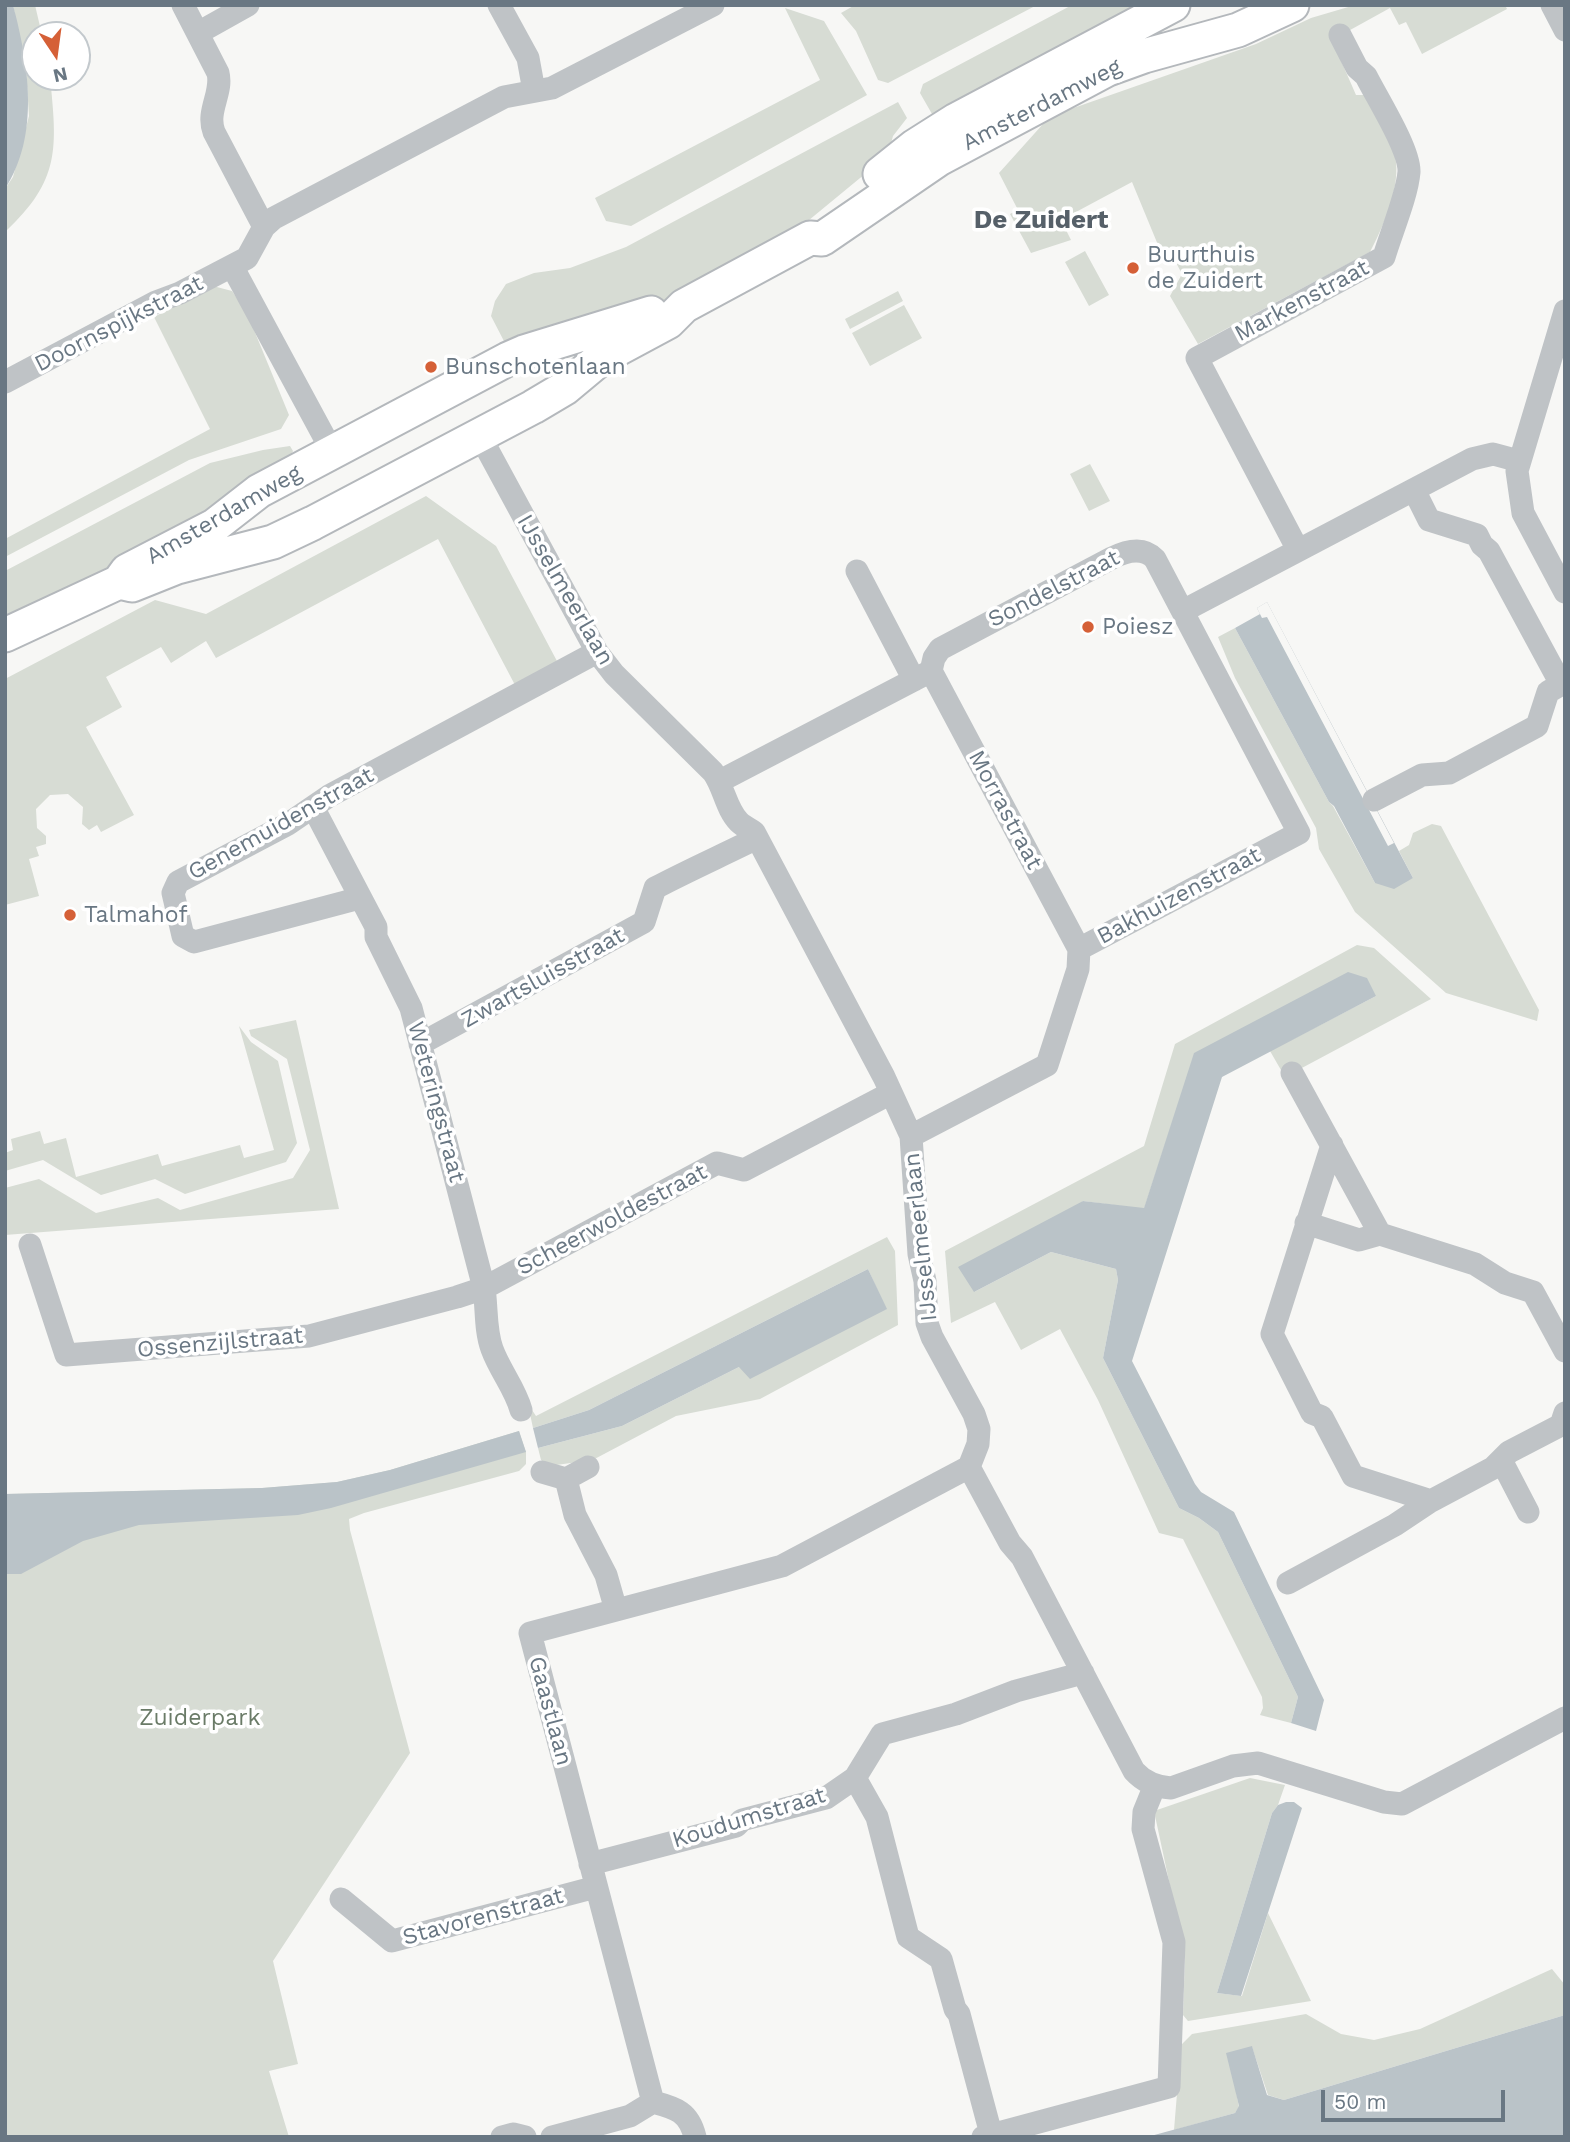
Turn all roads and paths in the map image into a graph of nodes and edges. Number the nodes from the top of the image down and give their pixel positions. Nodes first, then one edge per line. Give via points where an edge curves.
1 (183, 5) edge
2 (248, 5) edge
3 (499, 5) edge
4 (713, 5) edge
5 (1173, 5) edge
6 (1292, 5) edge
7 (1552, 5) edge
8 (1565, 30) edge
9 (198, 33) junction
10 (1340, 35) dead end
11 (534, 92) junction
12 (264, 227) junction
13 (810, 238) junction
14 (232, 266) junction
15 (684, 306) junction
16 (1565, 311) edge
17 (5, 383) edge
18 (456, 388) junction
19 (480, 436) junction
20 (333, 453) junction
21 (1520, 461) junction
22 (1414, 490) junction
23 (358, 500) junction
24 (1298, 550) junction
25 (857, 571) dead end
26 (119, 582) junction
27 (1565, 592) edge
28 (1183, 611) junction
29 (5, 635) edge
30 (597, 653) junction
31 (922, 675) junction
32 (1563, 683) edge
33 (720, 781) junction
34 (1374, 800) dead end
35 (313, 807) junction
36 (1299, 833) joint
37 (757, 838) junction
38 (360, 898) junction
39 (1079, 949) junction
40 (420, 1044) junction
41 (1292, 1073) dead end
42 (891, 1093) junction
43 (911, 1136) junction
44 (1332, 1146) junction
45 (1306, 1223) junction
46 (1380, 1234) junction
47 (30, 1245) dead end
48 (484, 1288) junction
49 (1562, 1338) edge
50 (521, 1410) dead end
51 (1565, 1413) edge
52 (1501, 1460) junction
53 (588, 1467) dead end
54 (969, 1467) junction
55 (541, 1472) dead end
56 (566, 1479) junction
57 (1432, 1501) junction
58 (1528, 1512) dead end
59 (1288, 1583) dead end
60 (616, 1610) junction
61 (1083, 1673) junction
62 (1565, 1718) edge
63 (855, 1778) junction
64 (1155, 1785) junction
65 (590, 1864) junction
66 (596, 1887) junction
67 (341, 1899) dead end
68 (653, 2102) junction
69 (987, 2136) edge
70 (502, 2137) edge
71 (525, 2137) edge
72 (552, 2137) edge
73 (695, 2137) edge

1 - 9 street
2 - 9 street
3 - 11 street via 528,58
4 - 11 street via 564,83
5 - 13 main road, Amsterdamweg via 915,146 815,226
6 - 13 main road, Amsterdamweg via 1238,30 1108,69 947,154 822,239
7 - 8 street
9 - 12 street via 220,79 212,126
10 - 24 street, Markenstraat via 1366,76 1409,164 1384,257 1197,358
11 - 12 street via 503,97
12 - 14 street via 247,258
13 - 15 main road, Amsterdamweg
14 - 17 street, Doornspijkstraat
14 - 20 street
15 - 18 main road, Amsterdamweg via 524,352
15 - 19 main road, Amsterdamweg via 668,322 601,358 565,388
16 - 21 street
18 - 19 main road
18 - 20 main road, Amsterdamweg
19 - 23 main road, Amsterdamweg
19 - 30 street, IJsselmeerlaan
20 - 23 main road
20 - 26 main road, Amsterdamweg via 259,491 214,526 127,571
21 - 22 street via 1482,456
21 - 27 street via 1517,481 1523,513
22 - 24 street
22 - 32 street via 1429,520 1477,535
23 - 26 main road, Amsterdamweg via 260,547 177,567 132,584
24 - 28 street
25 - 31 street
26 - 29 main road, Amsterdamweg
28 - 31 street, Sondelstraat via 1151,554 1128,551 940,649
28 - 36 street, Sondelstraat
30 - 33 street, IJsselmeerlaan
30 - 35 street, Genemuidenstraat
31 - 33 street, Sondelstraat
31 - 39 street, Morrastraat
32 - 34 street via 1548,692 1537,726 1449,773 1422,775
33 - 37 street, IJsselmeerlaan via 739,822
35 - 38 street, Weteringstraat
35 - 38 street, Genemuidenstraat via 178,882 173,892 184,936 194,942
36 - 39 street, Bakhuizenstraat
37 - 40 street, Zwartsluisstraat via 655,888 644,922
37 - 42 street, IJsselmeerlaan
38 - 40 street, Weteringstraat via 411,1008
39 - 43 street, Bakhuizenstraat via 1078,970 1047,1065
40 - 48 street, Weteringstraat
41 - 44 street
42 - 43 street, IJsselmeerlaan
42 - 48 street, Scheerwoldestraat via 744,1170 717,1163
43 - 54 street, IJsselmeerlaan via 927,1323 979,1429
44 - 45 street
44 - 46 street
45 - 46 street via 1359,1240
45 - 57 street via 1272,1334 1312,1413 1322,1417 1353,1476
46 - 49 street via 1475,1264 1505,1283 1533,1292
47 - 48 street, Ossenzijlstraat via 66,1355 309,1336
48 - 50 street, Weteringstraat via 492,1350
51 - 52 street via 1561,1425
52 - 57 street
52 - 58 street
53 - 56 street
54 - 60 street, Gaastlaan via 782,1566
54 - 61 street
55 - 56 street
56 - 60 street via 575,1515 606,1576
57 - 59 street
60 - 65 street, Gaastlaan via 530,1633
61 - 63 street, Koudumstraat via 881,1734
61 - 64 street via 1134,1770
62 - 64 street via 1402,1804 1258,1763 1233,1766 1171,1788
63 - 65 street, Koudumstraat via 826,1798
63 - 69 street via 877,1817 908,1937 941,1959 959,2014
64 - 69 street via 1143,1819 1174,1942 1169,2087
65 - 66 street, Gaastlaan
66 - 67 street, Stavorenstraat via 392,1941
66 - 68 street, Gaastlaan
68 - 72 street via 630,2116
68 - 73 street via 678,2108
70 - 71 street

